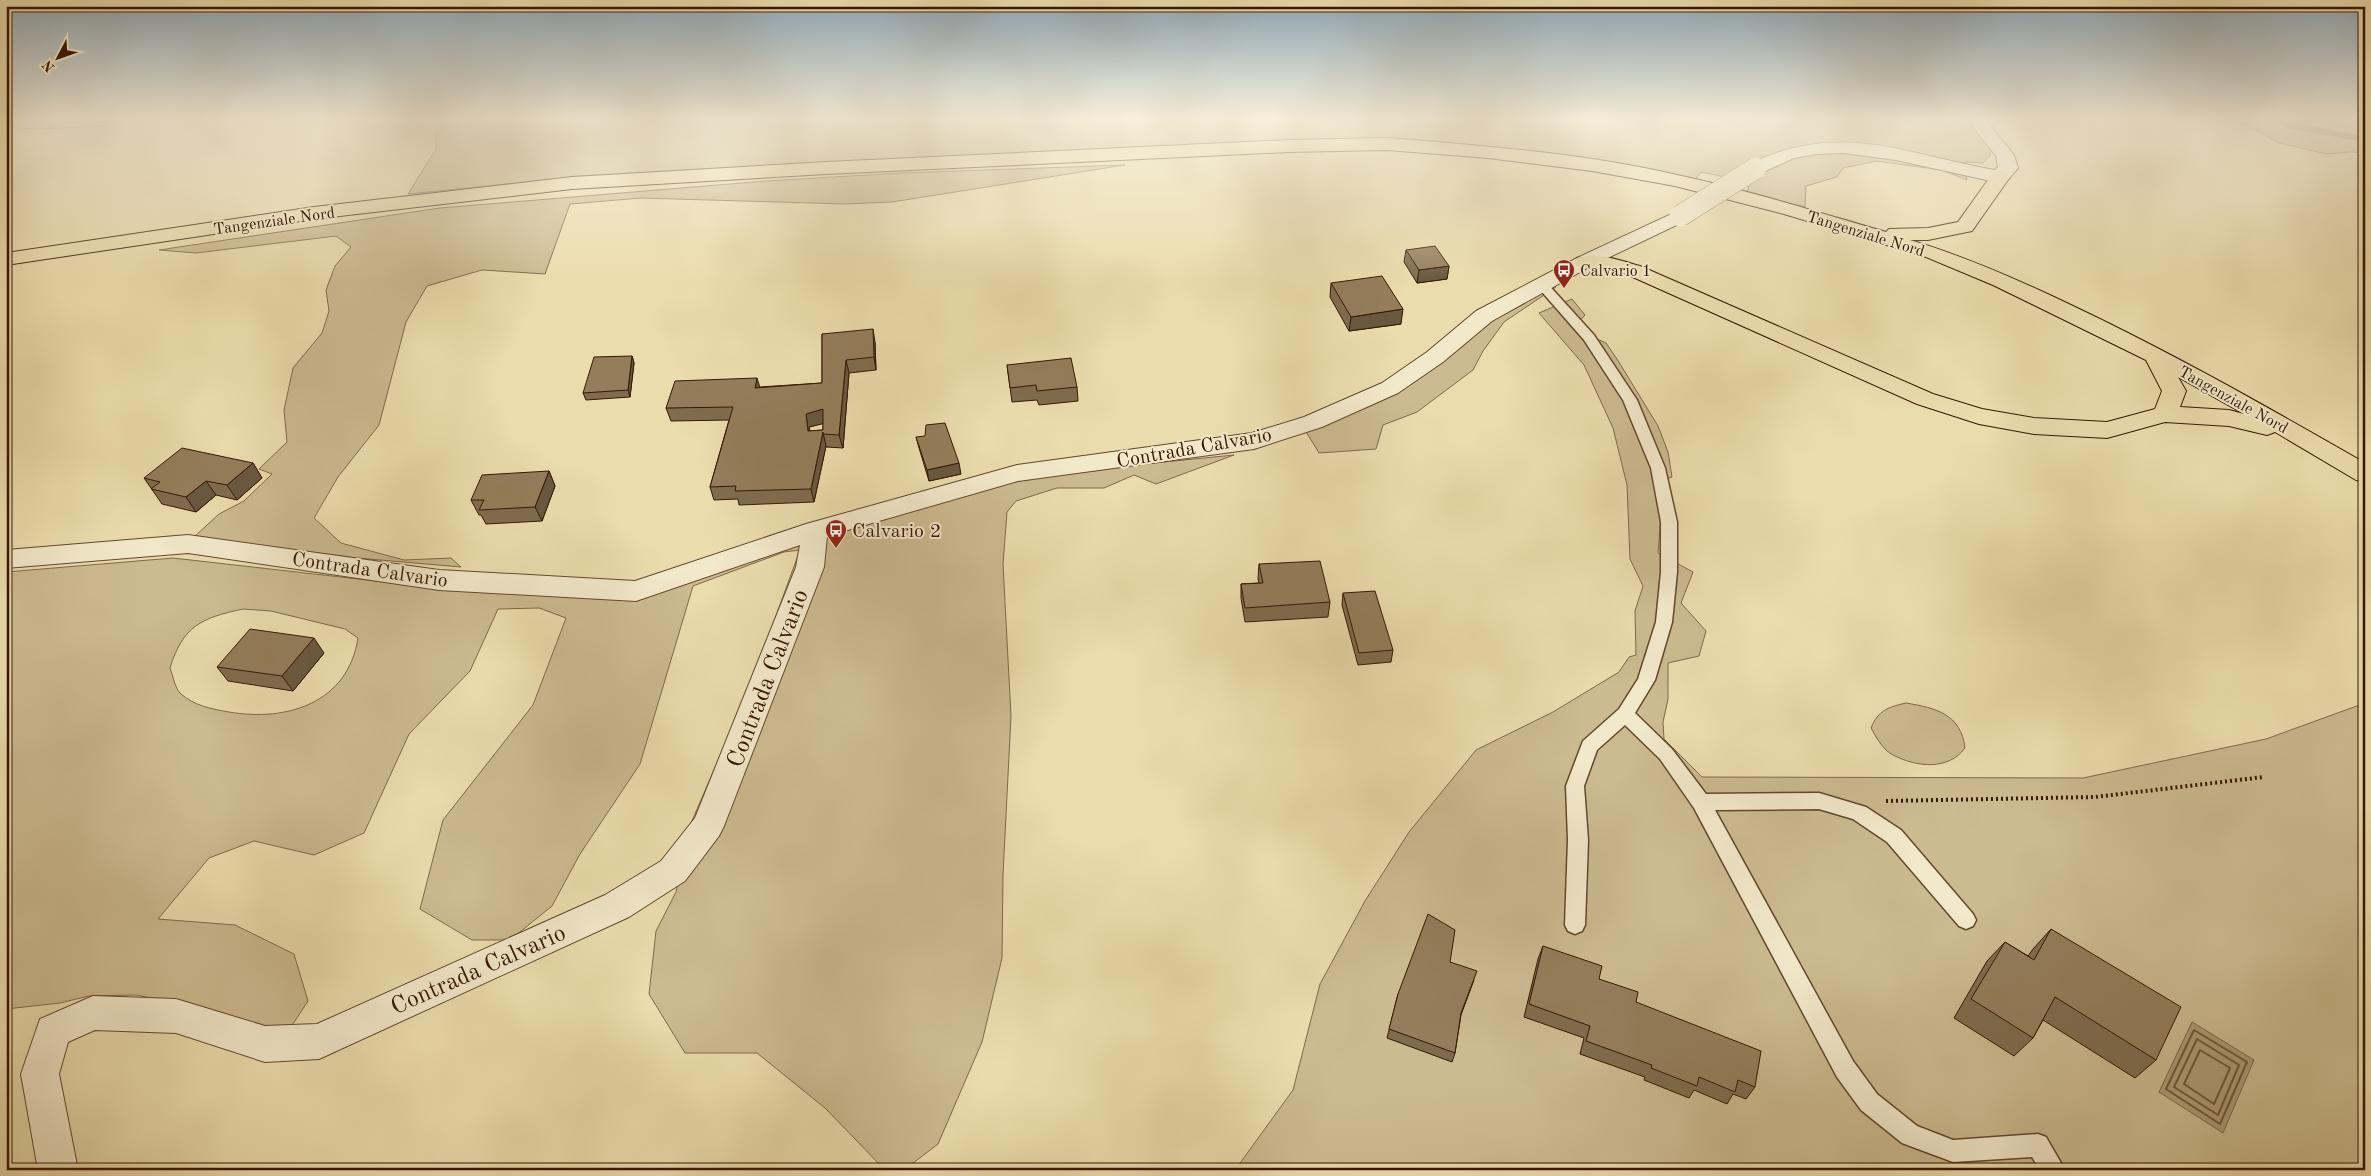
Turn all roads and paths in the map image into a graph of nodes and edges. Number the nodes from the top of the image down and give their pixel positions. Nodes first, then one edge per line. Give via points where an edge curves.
1 (743, 173) edge
2 (1638, 173) edge
3 (1748, 173) edge
4 (1975, 173) edge
5 (2004, 173) edge
6 (2000, 177) junction
7 (1965, 227) junction
8 (1867, 233) junction
9 (1623, 244) junction
10 (6, 259) edge
11 (1584, 262) junction
12 (1633, 270) junction
13 (2001, 280) junction
14 (1541, 284) junction
15 (2155, 356) junction
16 (2165, 414) junction
17 (2296, 434) junction
18 (2365, 474) edge
19 (816, 530) junction
20 (6, 559) edge
21 (1625, 714) junction
22 (2264, 777) dead end
23 (1701, 802) junction
24 (1859, 813) junction
25 (1966, 920) dead end
26 (1575, 925) dead end
27 (58, 1170) edge
28 (2054, 1170) edge

1 - 10 main road, Tangenziale Nord via 572,183 314,213
2 - 8 main road, Tangenziale Nord via 1676,180
3 - 9 street, Contrada Calvario, bridge via 1680,216
4 - 6 street, Contrada Calvario, bridge
5 - 6 street
6 - 7 main road
7 - 8 main road via 1928,234
7 - 13 main road via 1970,251
8 - 13 main road, Tangenziale Nord via 1933,253
9 - 11 street, Contrada Calvario
9 - 12 main road via 1623,258
11 - 12 main road
11 - 14 street, Contrada Calvario
12 - 16 main road via 1925,399 1979,416 2034,426 2107,430
13 - 15 main road, Tangenziale Nord
14 - 19 street, Contrada Calvario via 1484,316 1435,357 1390,388 1313,422 1254,441 1017,472
14 - 21 lane via 1589,338 1630,400 1658,468 1669,522 1664,622 1646,680
15 - 16 main road via 2174,391
15 - 17 main road, Tangenziale Nord
16 - 17 main road via 2229,418
17 - 18 main road, Tangenziale Nord
19 - 20 street, Contrada Calvario via 636,591 439,580 188,544
19 - 27 street, Contrada Calvario via 810,567 708,826 673,872 617,906 319,1041 265,1044 176,1016 93,1013 53,1031 40,1074
21 - 23 lane via 1666,754
21 - 26 lane via 1589,746 1575,786 1578,840
22 - 24 path via 2095,797 1879,801
23 - 24 lane via 1819,801
23 - 28 lane via 1845,1069 1869,1102 1910,1135 1953,1151 2038,1145
24 - 25 lane via 1894,836

